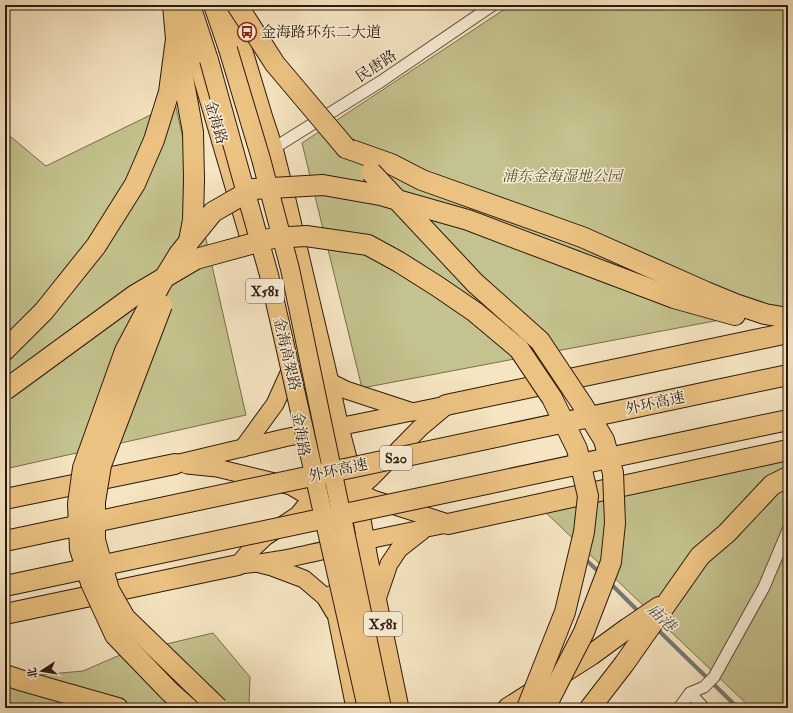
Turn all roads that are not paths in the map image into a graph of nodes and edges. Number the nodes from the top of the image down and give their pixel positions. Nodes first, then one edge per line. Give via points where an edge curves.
1 (173, 5) edge
2 (178, 5) edge
3 (191, 5) edge
4 (213, 5) edge
5 (229, 5) edge
6 (237, 5) edge
7 (492, 5) edge
8 (176, 39) junction
9 (274, 148) junction
10 (346, 148) junction
11 (765, 314) junction
12 (788, 318) edge
13 (788, 333) edge
14 (5, 350) edge
15 (289, 373) junction
16 (788, 375) edge
17 (330, 382) junction
18 (5, 390) edge
19 (446, 405) junction
20 (413, 412) junction
21 (788, 420) edge
22 (340, 428) junction
23 (299, 436) junction
24 (243, 448) junction
25 (345, 449) junction
26 (788, 450) edge
27 (304, 455) junction
28 (175, 464) junction
29 (330, 477) junction
30 (788, 477) edge
31 (357, 492) junction
32 (311, 498) junction
33 (5, 499) edge
34 (336, 507) junction
35 (448, 524) junction
36 (426, 528) junction
37 (788, 530) edge
38 (364, 535) junction
39 (5, 540) edge
40 (322, 545) junction
41 (258, 564) junction
42 (238, 565) junction
43 (5, 586) edge
44 (377, 599) junction
45 (668, 600) junction
46 (5, 614) edge
47 (341, 634) junction
48 (14, 678) edge
49 (690, 693) junction
50 (65, 708) edge
51 (118, 708) edge
52 (188, 708) edge
53 (218, 708) edge
54 (355, 708) edge
55 (367, 708) edge
56 (382, 708) edge
57 (400, 708) edge
58 (508, 708) edge
59 (526, 708) edge
60 (545, 708) edge
61 (590, 708) edge
62 (679, 708) edge
63 (704, 708) edge

1 - 8 highway
2 - 15 main road, 金海路 / X581 via 198,64
3 - 55 highway, 金海高架路, bridge via 209,60 269,275
4 - 56 highway, 金海高架路, bridge via 261,158 290,269
5 - 9 main road, X581
6 - 10 highway, bridge via 276,64
7 - 9 street, 民唐路 via 380,82
8 - 14 highway via 169,92 154,140 135,184 96,246 44,312
8 - 53 highway, bridge via 192,132 193,220 186,254 163,302 101,465 95,502 95,540 109,590 125,618
9 - 17 main road, X581
10 - 11 highway via 391,164 422,180 582,237 706,292
10 - 60 highway, bridge via 360,159 475,283 540,341 604,440 613,473 615,523 612,562 584,632
11 - 12 highway
11 - 52 highway, bridge via 736,316 674,298 468,220 380,195 323,185 253,189 213,212 179,254 125,351 83,468 78,504 80,549 91,583 116,635
13 - 19 highway
15 - 23 main road, 金海路 / X581 via 299,419
15 - 24 main road via 275,404
16 - 39 highway, 外环高速 / S20, bridge
17 - 20 main road via 346,390
17 - 22 main road, X581
18 - 59 highway, bridge via 135,295 196,259 273,238 306,236 368,245 399,262 475,312 519,349 552,398 577,450 588,496 584,532 565,612
19 - 20 main road
19 - 31 main road
20 - 22 main road
21 - 43 highway, bridge
22 - 23 main road
22 - 25 main road, X581
23 - 24 main road
23 - 27 main road, 金海路 / X581
24 - 28 main road
25 - 29 main road
25 - 31 main road, X581
26 - 35 highway
27 - 29 main road
27 - 32 main road, 金海路 / X581
28 - 32 main road via 217,468 291,486
28 - 33 highway
29 - 31 main road
29 - 32 main road
30 - 45 highway via 772,485 727,533 700,556
31 - 34 main road
31 - 35 main road
31 - 38 main road, X581
32 - 34 main road
32 - 40 main road, 金海路 / X581
32 - 42 main road via 298,515 266,537
34 - 38 main road
34 - 40 main road
35 - 36 main road
36 - 38 main road
36 - 44 main road via 399,549 389,564
37 - 49 street via 764,588 714,676 704,687
38 - 40 main road
38 - 44 main road, X581
40 - 41 main road
40 - 47 main road, 金海路 / X581
41 - 42 main road
41 - 47 main road via 304,579 325,597 334,611
42 - 46 highway
44 - 57 main road, X581
45 - 58 highway, bridge via 591,655
45 - 61 highway
47 - 54 main road, 金海路 / X581
48 - 50 highway
48 - 51 highway
49 - 62 street
49 - 63 street

